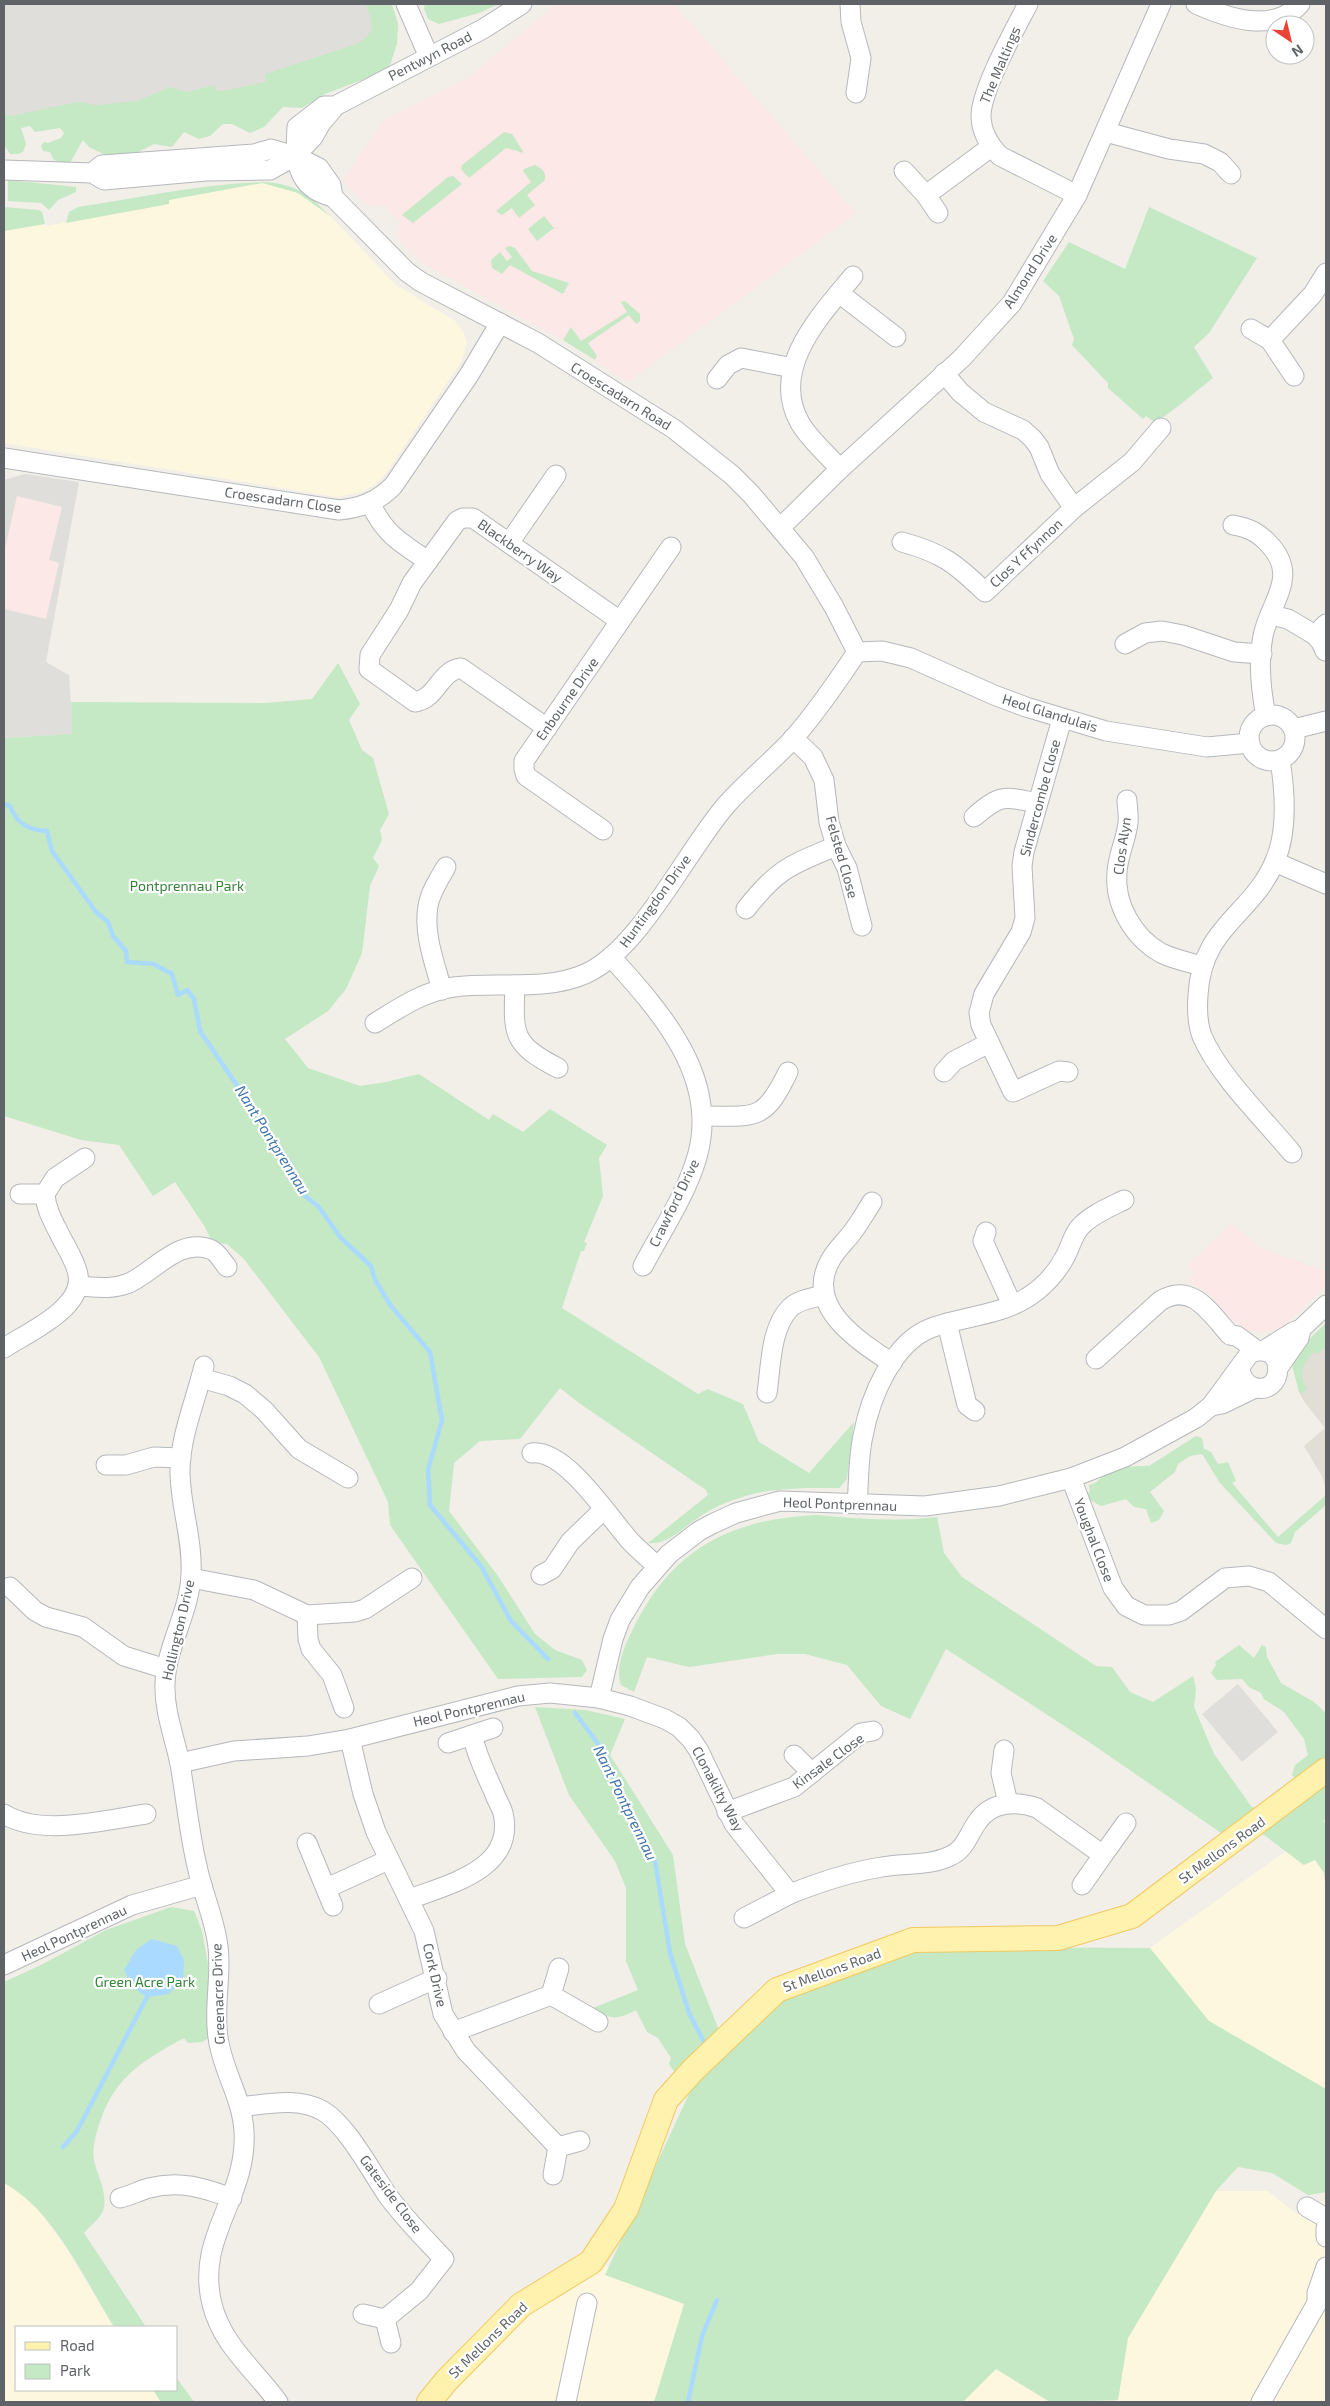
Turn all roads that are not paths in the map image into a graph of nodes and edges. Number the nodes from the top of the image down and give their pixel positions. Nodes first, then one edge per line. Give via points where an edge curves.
1 (406, 4) edge
2 (522, 4) edge
3 (850, 4) edge
4 (1028, 4) edge
5 (1160, 4) edge
6 (1196, 4) edge
7 (1300, 4) edge
8 (429, 57) junction
9 (856, 93) dead end
10 (1106, 132) junction
11 (991, 147) junction
12 (295, 156) junction
13 (4, 170) edge
14 (904, 171) dead end
15 (1231, 174) dead end
16 (926, 195) junction
17 (1077, 195) junction
18 (938, 213) dead end
19 (1326, 273) edge
20 (853, 276) dead end
21 (839, 293) junction
22 (500, 323) junction
23 (1251, 329) dead end
24 (896, 337) dead end
25 (1270, 340) junction
26 (793, 368) junction
27 (944, 373) junction
28 (1294, 376) dead end
29 (717, 379) dead end
30 (1161, 428) dead end
31 (4, 458) edge
32 (840, 469) junction
33 (556, 474) dead end
34 (370, 502) junction
35 (1074, 508) junction
36 (1246, 522) dead end
37 (781, 527) junction
38 (902, 542) dead end
39 (508, 543) junction
40 (671, 547) dead end
41 (428, 561) junction
42 (1271, 615) junction
43 (620, 621) junction
44 (1320, 629) edge
45 (1124, 644) dead end
46 (1325, 651) dead end
47 (857, 652) junction
48 (1262, 654) junction
49 (1266, 716) junction
50 (1062, 719) junction
51 (1326, 721) edge
52 (546, 728) junction
53 (1294, 730) junction
54 (793, 738) junction
55 (1250, 742) junction
56 (1280, 760) junction
57 (1127, 800) dead end
58 (1037, 803) junction
59 (974, 817) dead end
60 (603, 830) dead end
61 (836, 846) junction
62 (1275, 862) junction
63 (446, 867) dead end
64 (1326, 884) edge
65 (746, 909) dead end
66 (862, 926) dead end
67 (611, 958) junction
68 (1201, 966) junction
69 (515, 985) junction
70 (442, 990) junction
71 (375, 1023) dead end
72 (989, 1043) junction
73 (558, 1068) dead end
74 (788, 1072) dead end
75 (944, 1072) dead end
76 (1068, 1072) dead end
77 (703, 1116) junction
78 (1292, 1153) dead end
79 (85, 1158) dead end
80 (20, 1194) dead end
81 (46, 1194) junction
82 (1124, 1200) dead end
83 (872, 1202) dead end
84 (986, 1232) dead end
85 (643, 1266) dead end
86 (227, 1267) dead end
87 (78, 1286) junction
88 (824, 1295) junction
89 (1012, 1305) junction
90 (1326, 1305) edge
91 (947, 1323) junction
92 (1302, 1329) junction
93 (1230, 1335) junction
94 (4, 1348) edge
95 (1260, 1350) junction
96 (1096, 1359) dead end
97 (892, 1363) junction
98 (1241, 1366) junction
99 (1278, 1368) junction
100 (1255, 1388) junction
101 (767, 1393) dead end
102 (1211, 1406) junction
103 (975, 1411) dead end
104 (532, 1453) dead end
105 (181, 1458) junction
106 (106, 1465) dead end
107 (348, 1478) dead end
108 (1071, 1478) junction
109 (857, 1504) junction
110 (604, 1510) junction
111 (657, 1566) junction
112 (540, 1575) dead end
113 (191, 1578) junction
114 (412, 1578) dead end
115 (10, 1587) dead end
116 (308, 1615) junction
117 (1326, 1629) edge
118 (166, 1669) junction
119 (599, 1698) junction
120 (344, 1708) dead end
121 (493, 1728) dead end
122 (873, 1731) dead end
123 (472, 1735) junction
124 (350, 1739) junction
125 (448, 1743) dead end
126 (1004, 1750) dead end
127 (794, 1755) dead end
128 (180, 1763) junction
129 (1326, 1770) edge
130 (812, 1773) junction
131 (1008, 1803) junction
132 (727, 1812) junction
133 (4, 1814) edge
134 (146, 1814) dead end
135 (1126, 1823) dead end
136 (307, 1842) dead end
137 (1103, 1855) junction
138 (388, 1860) junction
139 (202, 1885) junction
140 (1082, 1885) dead end
141 (327, 1888) junction
142 (790, 1894) junction
143 (410, 1899) junction
144 (334, 1906) dead end
145 (744, 1918) dead end
146 (4, 1965) edge
147 (559, 1968) dead end
148 (437, 1978) junction
149 (551, 1995) junction
150 (380, 2004) dead end
151 (598, 2022) dead end
152 (453, 2032) junction
153 (240, 2107) junction
154 (580, 2141) dead end
155 (558, 2147) junction
156 (552, 2175) dead end
157 (120, 2198) dead end
158 (232, 2198) junction
159 (1307, 2207) dead end
160 (1326, 2218) edge
161 (1326, 2228) edge
162 (1326, 2237) edge
163 (1326, 2267) edge
164 (1322, 2301) edge
165 (587, 2304) dead end
166 (363, 2314) dead end
167 (385, 2319) junction
168 (391, 2343) dead end
169 (278, 2402) edge
170 (429, 2402) edge
171 (566, 2402) edge
172 (1262, 2402) edge

1 - 8 street
2 - 8 street, Pentwyn Road
3 - 9 street via 851,22 861,58
4 - 11 street, The Maltings via 982,104 982,126
5 - 10 street, Almond Drive
6 - 7 street via 1241,20 1280,18
8 - 12 street, Pentwyn Road via 335,106
10 - 15 street via 1169,149 1204,154 1220,162
10 - 17 street, Almond Drive
11 - 16 street
11 - 17 street via 1008,161
12 - 13 street, Pentwyn Road via 270,170 206,171 104,180 92,173
12 - 22 street, Croescadarn Road via 304,180 320,194 332,197 407,272 440,294
14 - 16 street
16 - 18 street
17 - 27 street, Almond Drive via 1012,303
19 - 25 street via 1313,294
20 - 21 street
21 - 24 street
21 - 26 street via 812,326
22 - 34 street, Croescadarn Close via 469,375 393,486
22 - 37 street, Croescadarn Road via 538,343 674,429 732,475
23 - 25 street
25 - 28 street
26 - 29 street via 741,358 728,366
26 - 32 street via 791,398 800,424
27 - 32 street, Almond Drive
27 - 35 street, Clos Y Ffynnon via 984,412 1024,430 1032,438 1050,474
30 - 35 street, Clos Y Ffynnon via 1132,462
31 - 34 street, Croescadarn Close via 339,510
32 - 37 street, Almond Drive
33 - 39 street
34 - 41 street via 389,534
35 - 38 street, Clos Y Ffynnon via 985,592 941,554
36 - 42 street via 1277,552 1284,569
37 - 47 street, Croescadarn Road via 818,580
39 - 41 street, Blackberry Way via 472,518 463,518 457,521
39 - 43 street, Blackberry Way
40 - 43 street, Enbourne Drive
41 - 52 street, Blackberry Way via 370,655 369,669 415,702 430,695 446,674 461,668
42 - 44 street via 1306,628
42 - 48 street via 1263,635
43 - 52 street, Enbourne Drive
44 - 46 street
45 - 48 street via 1142,625 1234,652
47 - 50 street, Heol Glandulais via 882,651 911,658 994,695
47 - 54 street, Huntingdon Drive
48 - 49 street
49 - 53 street via 1279,716
49 - 55 street via 1251,729
50 - 55 street, Heol Glandulais via 1141,738 1206,747
50 - 58 street, Sindercombe Close
51 - 53 street
52 - 60 street, Enbourne Drive via 524,761 526,776
53 - 56 street via 1296,741 1292,750
54 - 61 street, Felsted Close via 813,757 824,780 829,822
54 - 67 street, Huntingdon Drive via 728,804 640,926
55 - 56 street via 1258,757
56 - 62 street via 1283,813
57 - 68 street, Clos Alyn via 1128,823 1117,874 1125,914 1138,934 1155,948
58 - 59 street via 1009,797 989,804
58 - 72 street, Sindercombe Close via 1022,866 1025,918 1021,932 980,1003 981,1025
61 - 65 street via 777,874
61 - 66 street, Felsted Close via 847,868
62 - 64 street
62 - 68 street via 1267,878 1223,928
63 - 70 street via 428,905 427,915 431,948
67 - 69 street, Huntingdon Drive via 585,974 556,983
67 - 77 street, Crawford Drive via 638,987 684,1052 694,1073
68 - 78 street via 1198,1015 1210,1052
69 - 70 street, Huntingdon Drive
69 - 73 street via 518,1037 530,1052
70 - 71 street, Huntingdon Drive via 406,1004
72 - 75 street via 954,1062
72 - 76 street, Sindercombe Close via 1012,1092 1059,1071
74 - 77 street via 774,1099 759,1113
77 - 85 street, Crawford Drive via 697,1157 690,1177
79 - 81 street via 55,1178
80 - 81 street
81 - 87 street via 50,1216 77,1269
82 - 89 street via 1080,1226 1055,1272 1028,1297
83 - 88 street via 829,1262
84 - 89 street via 983,1241
86 - 87 street via 213,1250 198,1247 182,1249 129,1283 106,1288
87 - 94 street via 67,1307
88 - 97 street via 828,1306 849,1331
88 - 101 street via 801,1301 786,1313 775,1340
89 - 91 street
90 - 92 street
91 - 97 street via 916,1336
91 - 103 street via 967,1405
92 - 95 street
92 - 99 street
93 - 95 street
93 - 96 street via 1196,1298 1170,1295
93 - 98 street via 1229,1342
95 - 98 street via 1250,1353
95 - 99 street via 1274,1357
97 - 109 street via 867,1416
98 - 100 street via 1244,1381
98 - 102 street, Heol Pontprennau
99 - 100 street via 1276,1380 1267,1388
100 - 102 street, Heol Pontprennau
102 - 108 street, Heol Pontprennau via 1156,1441
104 - 110 street via 541,1452 565,1467
105 - 106 street via 154,1457 126,1465
105 - 107 street, Hollington Drive via 182,1444 203,1372 245,1394 299,1449
105 - 113 street, Hollington Drive
108 - 109 street, Heol Pontprennau via 1029,1490 957,1503
108 - 117 street, Youghal Close via 1113,1588 1126,1606 1144,1615 1169,1615 1181,1611 1225,1578 1248,1576 1269,1582
109 - 111 street, Heol Pontprennau via 780,1500 736,1513 699,1531
110 - 111 street
110 - 112 street via 570,1542 552,1569
111 - 119 street, Heol Pontprennau via 620,1620 606,1662
113 - 116 street via 254,1590
113 - 118 street, Hollington Drive via 184,1614
114 - 116 street via 365,1609
115 - 118 street via 46,1617 83,1627 124,1656
116 - 120 street via 311,1649 332,1675
118 - 128 street, Hollington Drive via 165,1694
119 - 124 street, Heol Pontprennau via 550,1693 509,1697
119 - 132 street, Clonakilty Way via 645,1711 679,1728 700,1751
121 - 123 street
122 - 130 street, Kinsale Close via 861,1733
123 - 125 street
123 - 143 street via 476,1752 503,1813 503,1836 496,1855 474,1874
124 - 128 street, Heol Pontprennau via 308,1746 234,1751
124 - 138 street, Cork Drive via 368,1812
126 - 131 street via 1001,1773
127 - 130 street
128 - 139 street via 191,1841
129 - 170 main road, St Mellons Road via 1132,1916 1058,1938 913,1940 777,1990 666,2100 626,2209 592,2262 521,2305
130 - 132 street, Kinsale Close via 786,1791
131 - 137 street via 1037,1808
131 - 142 street via 983,1815 964,1845 952,1856 866,1870
132 - 142 street, Clonakilty Way
133 - 134 street via 21,1822 68,1825
135 - 137 street
136 - 141 street
137 - 140 street
138 - 141 street
138 - 143 street, Cork Drive
139 - 146 street, Heol Pontprennau via 132,1905
139 - 153 street, Greenacre Drive via 219,1954 216,2023 219,2047
141 - 144 street
142 - 145 street
143 - 148 street, Cork Drive via 424,1931
147 - 149 street
148 - 150 street
148 - 152 street, Cork Drive via 443,2014
149 - 151 street
149 - 152 street
152 - 155 street, Cork Drive via 466,2051
153 - 158 street, Greenacre Drive via 244,2157
153 - 167 street, Gateside Close via 293,2103 324,2112 355,2146 406,2219 452,2262
154 - 155 street
155 - 156 street
157 - 158 street via 146,2188 176,2183 197,2186
158 - 169 street, Greenacre Drive via 209,2256 212,2304 229,2343
159 - 160 street
161 - 162 street
163 - 164 street via 1317,2293
164 - 172 street
165 - 171 street
166 - 167 street
167 - 168 street

